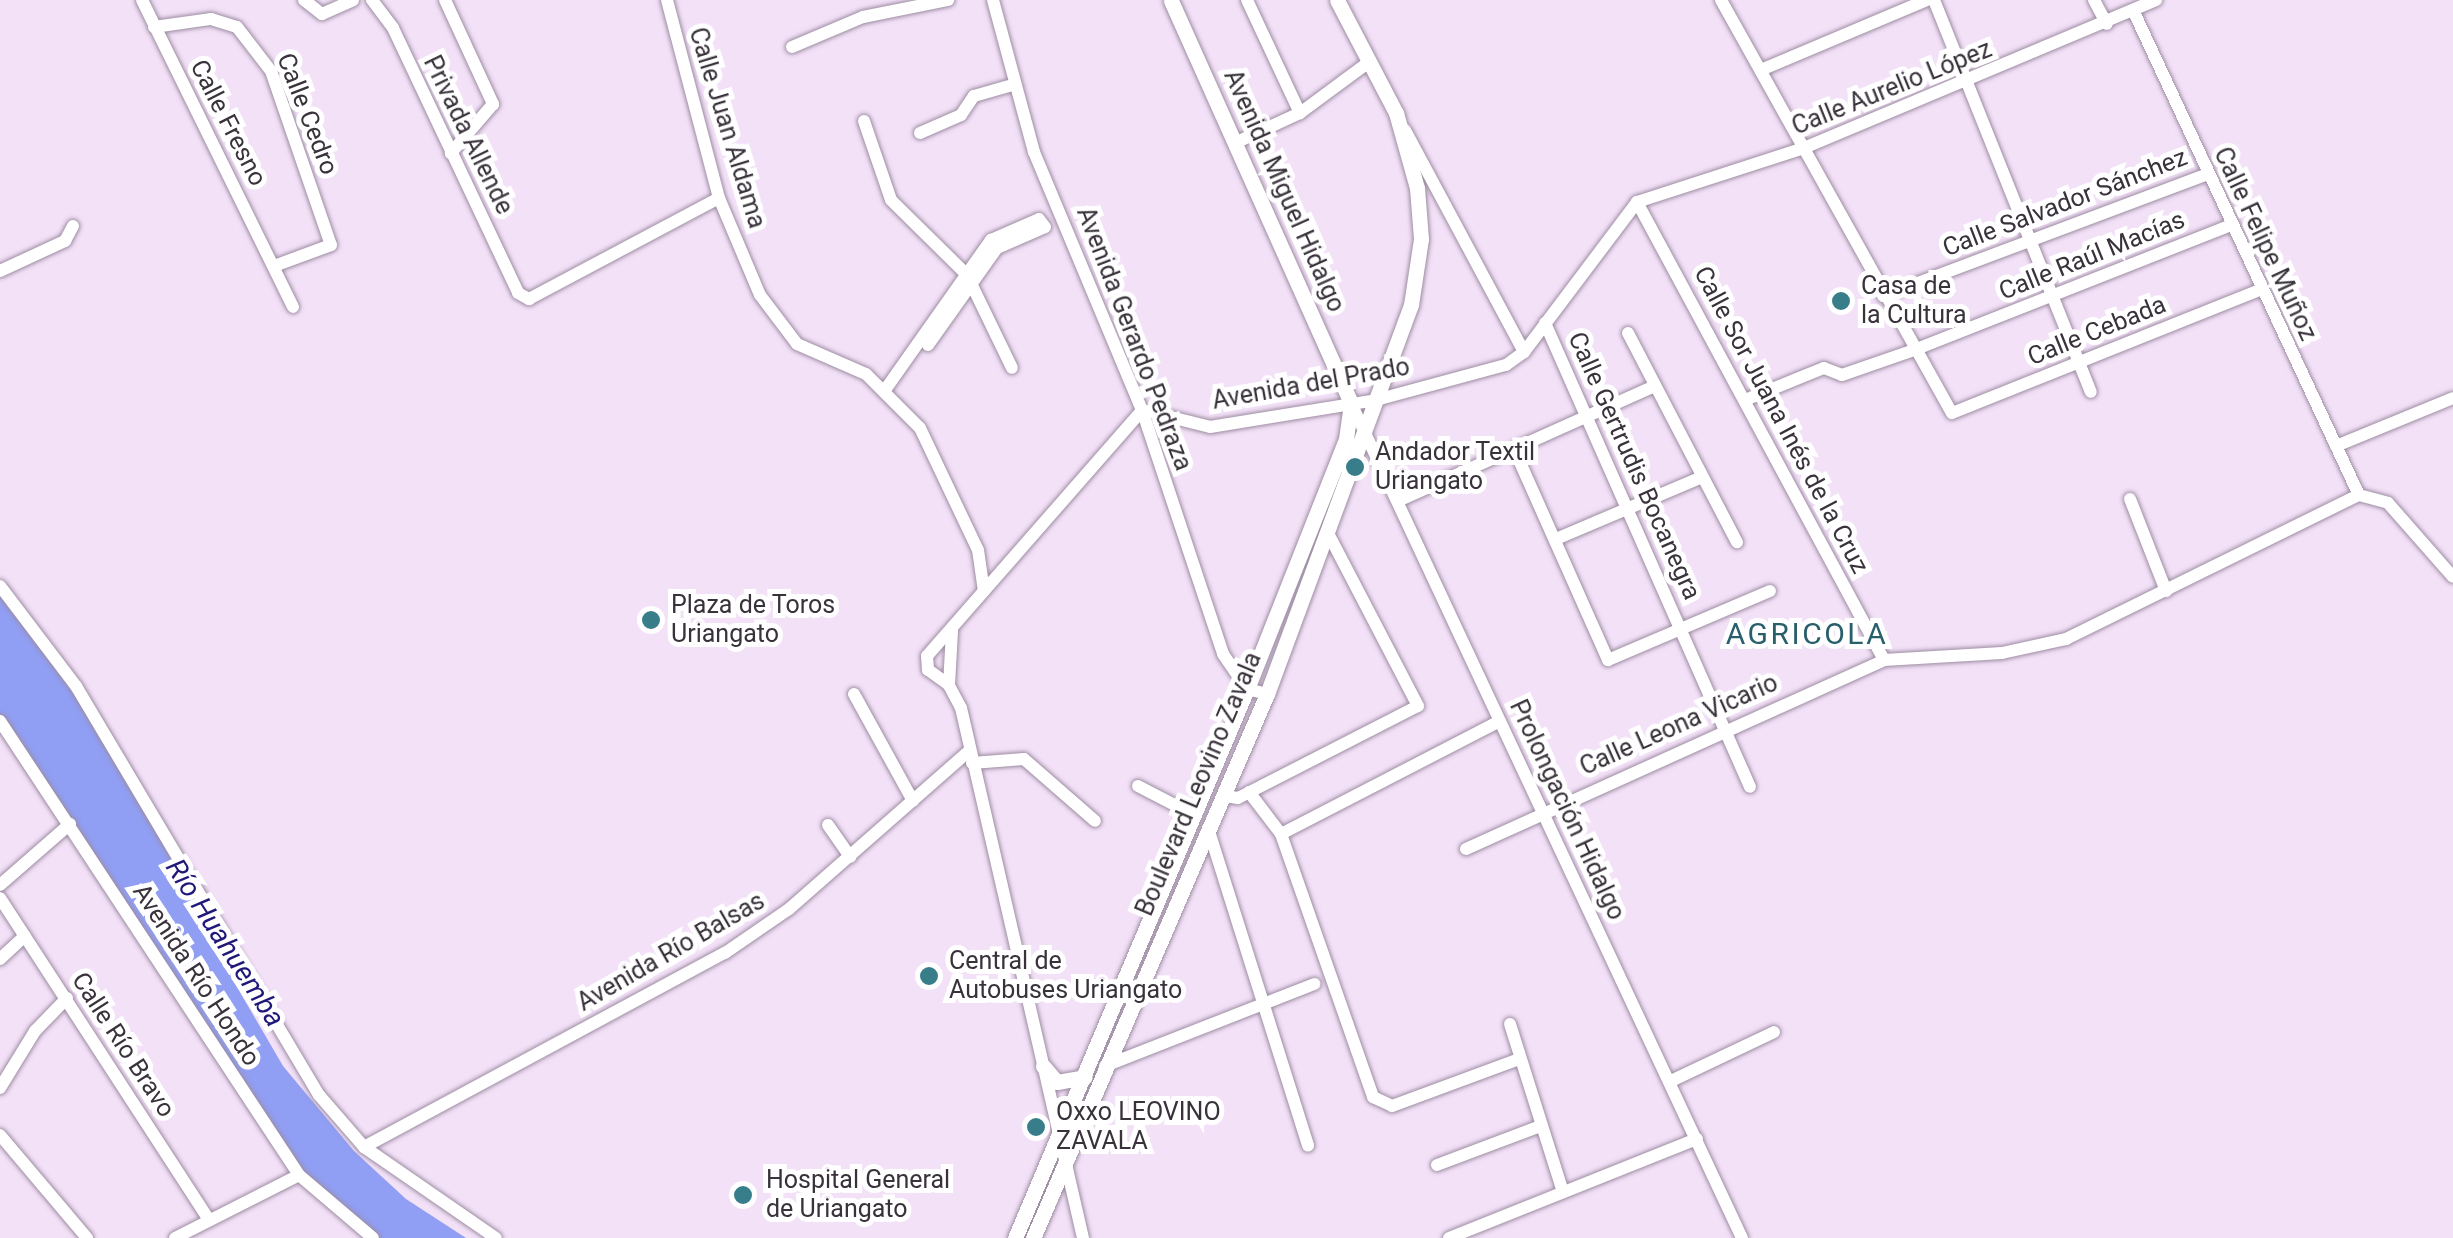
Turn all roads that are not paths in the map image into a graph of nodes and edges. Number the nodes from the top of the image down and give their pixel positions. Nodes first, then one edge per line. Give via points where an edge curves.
1 (142, 0) edge
2 (304, 0) edge
3 (353, 0) edge
4 (372, 0) edge
5 (445, 0) edge
6 (667, 0) edge
7 (948, 0) edge
8 (993, 0) edge
9 (1171, 0) edge
10 (1247, 0) edge
11 (1337, 0) edge
12 (1721, 0) edge
13 (1930, 0) edge
14 (2094, 0) edge
15 (2156, 0) edge
16 (2134, 10) junction
17 (2107, 24) junction
18 (154, 26) junction
19 (792, 47) dead end
20 (1368, 62) junction
21 (1762, 70) junction
22 (1967, 84) junction
23 (1012, 85) junction
24 (1300, 113) junction
25 (1396, 113) junction
26 (864, 121) dead end
27 (920, 132) dead end
28 (1235, 143) junction
29 (1804, 148) junction
30 (451, 153) junction
31 (2207, 174) junction
32 (719, 198) junction
33 (1638, 202) junction
34 (73, 226) dead end
35 (2231, 226) junction
36 (2028, 240) junction
37 (274, 266) junction
38 (0, 272) edge
39 (969, 280) junction
40 (2260, 290) junction
41 (1883, 296) junction
42 (2052, 297) junction
43 (292, 306) dead end
44 (1545, 323) junction
45 (1628, 333) dead end
46 (1914, 350) junction
47 (1524, 352) junction
48 (2078, 362) junction
49 (1012, 368) dead end
50 (1654, 386) junction
51 (2090, 392) dead end
52 (888, 393) junction
53 (2453, 398) edge
54 (1376, 400) junction
55 (1745, 400) junction
56 (1351, 403) junction
57 (1142, 410) junction
58 (1590, 416) junction
59 (1366, 438) junction
60 (2336, 446) junction
61 (1515, 451) junction
62 (1702, 477) junction
63 (2359, 495) junction
64 (2130, 498) dead end
65 (1400, 500) junction
66 (1629, 508) junction
67 (1328, 535) junction
68 (1556, 539) junction
69 (1736, 542) dead end
70 (1304, 548) junction
71 (1321, 554) junction
72 (2453, 577) edge
73 (0, 586) edge
74 (1770, 591) dead end
75 (2166, 591) junction
76 (984, 592) junction
77 (1682, 628) junction
78 (952, 630) junction
79 (1884, 660) junction
80 (949, 684) junction
81 (1248, 689) junction
82 (854, 694) dead end
83 (1266, 694) junction
84 (0, 720) edge
85 (1500, 720) junction
86 (1721, 730) junction
87 (971, 757) junction
88 (1138, 786) dead end
89 (1750, 788) dead end
90 (1250, 792) junction
91 (1225, 796) junction
92 (913, 801) junction
93 (1541, 810) junction
94 (1194, 815) junction
95 (1094, 821) dead end
96 (70, 824) junction
97 (828, 825) dead end
98 (1208, 828) junction
99 (1282, 834) junction
100 (1466, 849) dead end
101 (850, 857) junction
102 (0, 885) edge
103 (0, 898) edge
104 (25, 936) junction
105 (0, 959) edge
106 (1314, 984) dead end
107 (66, 998) junction
108 (1265, 1003) junction
109 (1510, 1024) dead end
110 (1774, 1032) dead end
111 (1520, 1059) junction
112 (1043, 1066) junction
113 (1094, 1075) junction
114 (1671, 1081) junction
115 (0, 1088) edge
116 (1541, 1126) junction
117 (1059, 1132) junction
118 (0, 1134) edge
119 (1698, 1139) junction
120 (364, 1146) junction
121 (1308, 1146) dead end
122 (1064, 1162) junction
123 (1437, 1165) dead end
124 (299, 1174) junction
125 (1563, 1192) junction
126 (207, 1217) junction
127 (86, 1238) edge
128 (175, 1238) edge
129 (372, 1238) edge
130 (496, 1238) edge
131 (1015, 1238) edge
132 (1033, 1238) edge
133 (1083, 1238) edge
134 (1449, 1238) edge
135 (1742, 1238) edge

1 - 18 street, Calle Fresno
2 - 3 street via 322,14
4 - 30 street, Privada Allende via 393,28
5 - 30 street via 492,104
6 - 32 street, Calle Juan Aldama
7 - 19 street via 863,17
8 - 23 street, Avenida Gerardo Pedraza
9 - 28 main road, Avenida Miguel Hidalgo
10 - 24 street
11 - 20 main road, Boulevard Leovino Zavala
12 - 21 street
13 - 21 street
13 - 22 street
14 - 17 street
15 - 16 street, Calle Aurelio López
16 - 17 street, Calle Aurelio López
16 - 31 street, Calle Felipe Muñoz
17 - 22 street, Calle Aurelio López
18 - 37 street, Calle Fresno
18 - 37 street, Calle Cedro via 211,19 237,27 271,71 331,245
20 - 24 street
20 - 25 main road, Boulevard Leovino Zavala
21 - 29 street
22 - 29 street, Calle Aurelio López
22 - 36 street
23 - 27 street via 974,96 961,115
23 - 57 street, Avenida Gerardo Pedraza
24 - 28 street
25 - 47 street
25 - 54 main road, Boulevard Leovino Zavala via 1417,188 1421,239 1411,305
26 - 39 street via 891,200
28 - 56 main road, Avenida Miguel Hidalgo
29 - 33 street, Calle Aurelio López
29 - 41 street
30 - 32 street, Privada Allende via 518,292 539,298
31 - 35 street, Calle Felipe Muñoz
31 - 36 street, Calle Salvador Sánchez
32 - 52 street, Calle Juan Aldama via 777,322 797,344 866,374
33 - 44 street, Avenida del Prado
33 - 55 street, Calle Sor Juana Inés de la Cruz
34 - 38 street via 65,241
35 - 40 street, Calle Felipe Muñoz
35 - 42 street, Calle Raúl Macías
36 - 41 street, Calle Salvador Sánchez
36 - 42 street
37 - 43 street, Calle Fresno
39 - 39 street via 997,248 1045,227 1042,219 991,240
39 - 49 street
39 - 52 street
40 - 48 street, Calle Cebada
40 - 60 street, Calle Felipe Muñoz
41 - 46 street
42 - 46 street, Calle Raúl Macías
42 - 48 street
44 - 47 street, Avenida del Prado
44 - 58 street, Calle Gertrudis Bocanegra
45 - 50 street
46 - 48 street, Calle Cebada via 1952,413
46 - 55 street, Calle Raúl Macías via 1842,374 1824,368
47 - 54 street, Avenida del Prado via 1506,366
48 - 51 street
50 - 58 street
50 - 62 street
52 - 76 street, Calle Juan Aldama via 920,428 978,550
53 - 60 street
54 - 56 street, Avenida del Prado
54 - 59 main road, Boulevard Leovino Zavala
55 - 79 street, Calle Sor Juana Inés de la Cruz
56 - 57 street, Avenida del Prado via 1210,427
56 - 59 street, Prolongación Hidalgo
56 - 70 main road, Boulevard Leovino Zavala via 1346,439
57 - 76 street
57 - 81 street, Avenida Gerardo Pedraza via 1223,654
58 - 61 street
58 - 66 street, Calle Gertrudis Bocanegra
59 - 65 street, Prolongación Hidalgo
59 - 67 main road, Boulevard Leovino Zavala
60 - 63 street, Calle Felipe Muñoz
61 - 65 street
61 - 68 street
62 - 66 street
62 - 69 street
63 - 72 street via 2388,503
63 - 75 street, Calle Leona Vicario
64 - 75 street
65 - 85 street, Prolongación Hidalgo
66 - 68 street
66 - 77 street, Calle Gertrudis Bocanegra
67 - 71 main road, Boulevard Leovino Zavala
67 - 90 street via 1418,706
68 - 77 street via 1608,660
70 - 71 main road
70 - 81 main road, Boulevard Leovino Zavala
71 - 83 main road, Boulevard Leovino Zavala
73 - 120 street via 76,686 301,1068
74 - 77 street, Calle Gertrudis Bocanegra
75 - 79 street, Calle Leona Vicario via 2030,648
76 - 78 street
77 - 86 street, Calle Gertrudis Bocanegra
78 - 80 street
78 - 80 street via 928,656 928,670
79 - 86 street, Calle Leona Vicario
80 - 87 street
81 - 83 street
81 - 94 main road, Boulevard Leovino Zavala
82 - 92 street
83 - 91 main road, Boulevard Leovino Zavala
84 - 96 street, Avenida Río Hondo
85 - 93 street, Prolongación Hidalgo
85 - 99 street
86 - 89 street, Calle Gertrudis Bocanegra
86 - 93 street, Calle Leona Vicario
87 - 92 street, Avenida Río Balsas
87 - 95 street via 1024,760
87 - 112 street
88 - 94 street
90 - 91 street
90 - 99 street
91 - 98 main road, Boulevard Leovino Zavala
92 - 101 street, Avenida Río Balsas
93 - 100 street, Calle Leona Vicario
93 - 114 street, Prolongación Hidalgo
94 - 113 main road, Boulevard Leovino Zavala
96 - 102 street
96 - 124 street, Avenida Río Hondo
97 - 101 street
98 - 108 street
98 - 113 main road, Boulevard Leovino Zavala
99 - 111 street via 1373,1097 1382,1105
101 - 120 street, Avenida Río Balsas via 725,953
103 - 104 street, Calle Río Bravo
104 - 105 street
104 - 107 street, Calle Río Bravo
106 - 108 street
107 - 115 street
107 - 126 street, Calle Río Bravo
108 - 113 street
108 - 121 street
109 - 111 street
110 - 114 street
111 - 116 street
112 - 113 main road via 1057,1082
112 - 117 street
113 - 117 main road, Boulevard Leovino Zavala
113 - 122 main road, Boulevard Leovino Zavala
114 - 119 street, Prolongación Hidalgo
116 - 123 street
116 - 125 street
117 - 122 street
117 - 131 main road, Boulevard Leovino Zavala
118 - 127 street
119 - 125 street
119 - 135 street, Prolongación Hidalgo
120 - 130 street
122 - 132 main road, Boulevard Leovino Zavala
122 - 133 street
124 - 126 street
124 - 129 street, Avenida Río Hondo
125 - 134 street
126 - 128 street

